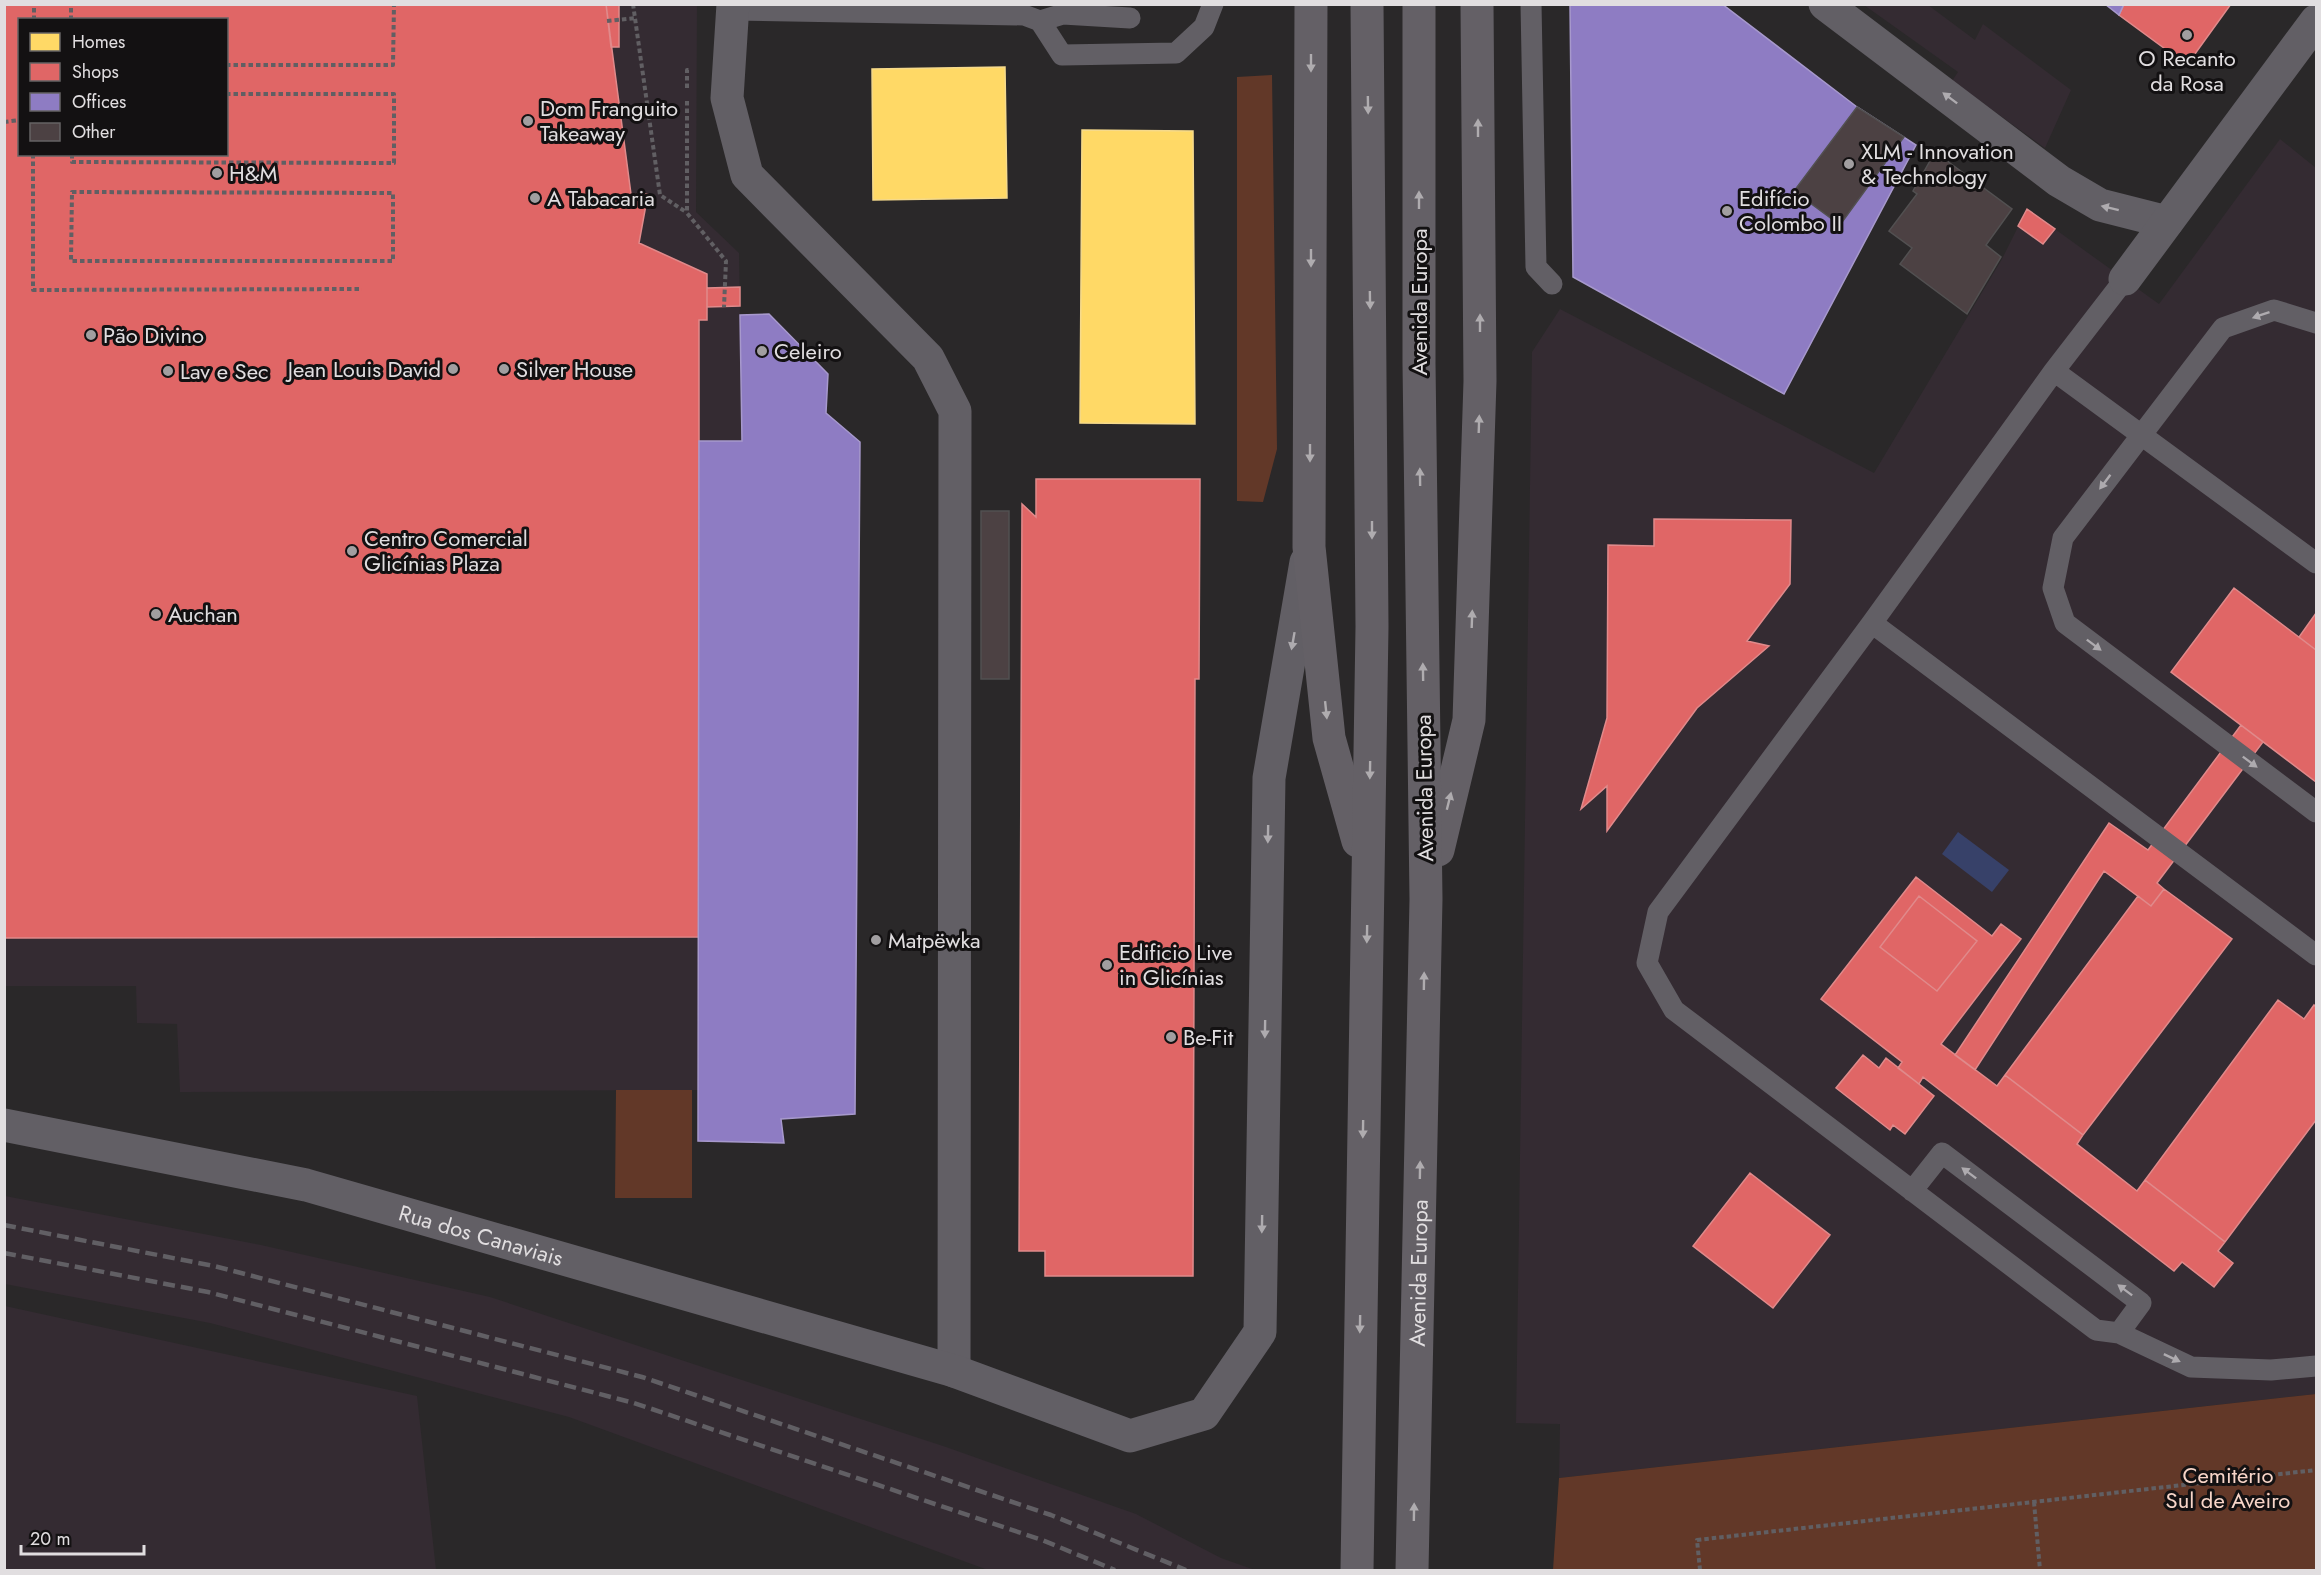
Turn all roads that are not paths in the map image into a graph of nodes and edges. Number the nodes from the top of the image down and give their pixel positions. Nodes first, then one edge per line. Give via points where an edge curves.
1 (1213, 4) edge
2 (1311, 4) edge
3 (1367, 4) edge
4 (1419, 4) edge
5 (1477, 4) edge
6 (1531, 4) edge
7 (1825, 4) edge
8 (733, 7) edge
9 (1130, 18) dead end
10 (1040, 21) junction
11 (2316, 21) edge
12 (2167, 222) junction
13 (2125, 279) joint
14 (1552, 284) dead end
15 (2316, 323) edge
16 (2054, 371) junction
17 (2140, 435) junction
18 (1310, 542) junction
19 (2316, 563) edge
20 (1872, 623) junction
21 (2316, 813) edge
22 (1368, 876) junction
23 (1426, 899) junction
24 (2316, 955) edge
25 (4, 1125) edge
26 (1912, 1191) junction
27 (2119, 1334) junction
28 (2316, 1366) edge
29 (954, 1371) junction
30 (1357, 1570) edge
31 (1412, 1570) edge

1 - 10 lane via 1204,27 1176,53 1062,55
2 -> 18 main road
3 -> 22 main road via 1372,627
23 -> 4 main road, Avenida Europa
23 -> 5 main road via 1469,720 1480,381
6 - 14 lane via 1536,267
12 -> 7 street via 2100,205 2060,181
8 - 10 lane via 1024,15
8 - 29 street via 727,98 747,175 928,358 955,411
9 - 10 lane via 1063,14
11 - 12 street
12 - 13 street
13 - 16 lane
15 -> 17 lane via 2274,310 2223,328
16 - 17 lane
16 - 20 lane
17 - 19 lane
17 -> 21 lane via 2063,538 2053,588 2066,623
18 -> 22 main road via 1329,738
18 -> 29 street, Rua dos Canaviais via 1269,778 1260,1332 1204,1414 1130,1436
20 - 24 lane
20 - 26 lane via 1658,912 1647,963 1674,1010
22 -> 30 main road
31 -> 23 main road, Avenida Europa
25 - 29 street, Rua dos Canaviais via 306,1185
26 - 27 lane via 2096,1330
27 -> 26 lane via 2141,1303 1942,1153
27 -> 28 lane via 2191,1367 2271,1370

